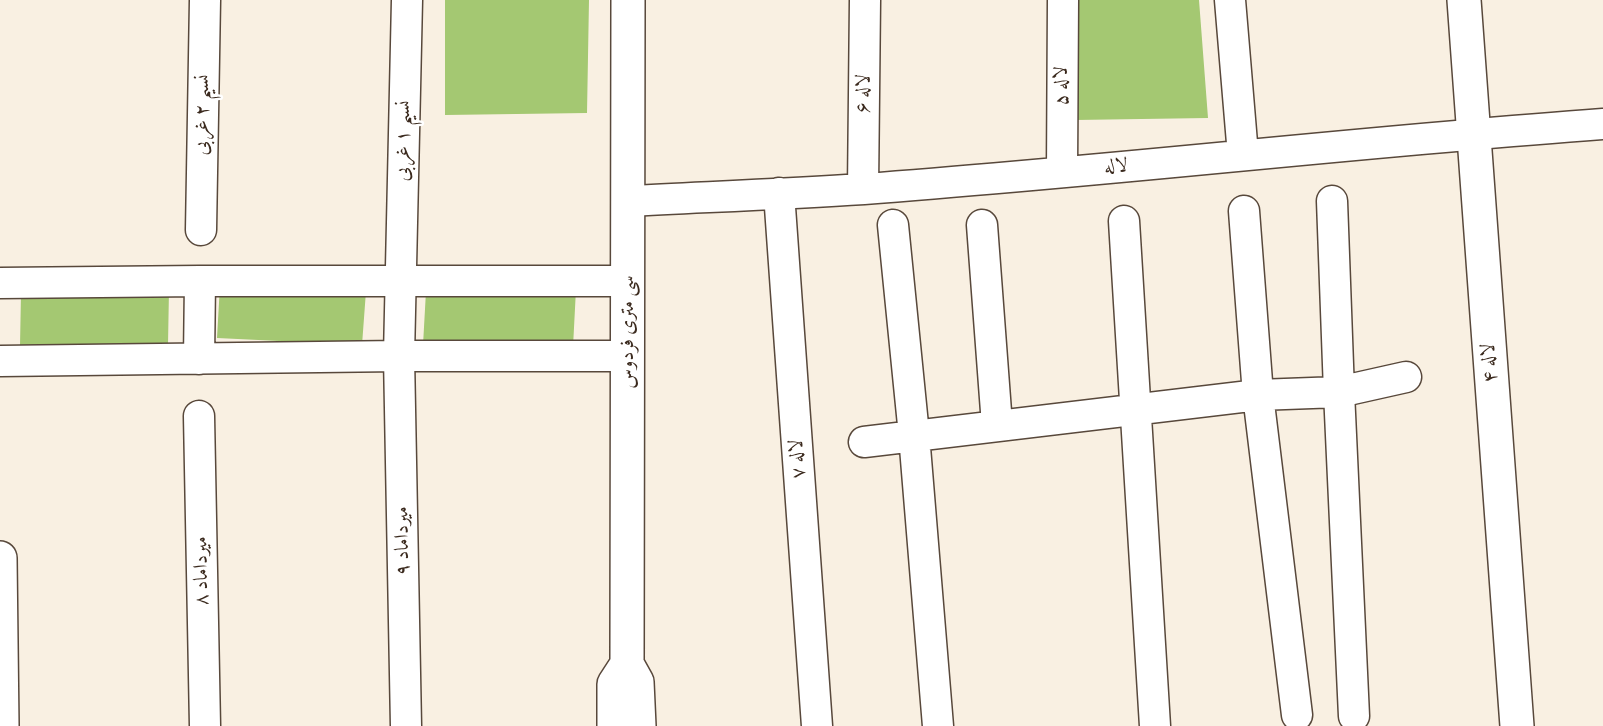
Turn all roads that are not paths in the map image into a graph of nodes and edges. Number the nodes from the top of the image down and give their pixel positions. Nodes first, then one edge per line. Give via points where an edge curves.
1 (205, 0) edge
2 (407, 0) edge
3 (628, 0) edge
4 (865, 0) edge
5 (1063, 0) edge
6 (1230, 0) edge
7 (1464, 0) edge
8 (1603, 124) edge
9 (1473, 134) junction
10 (1243, 155) junction
11 (1062, 172) junction
12 (863, 189) junction
13 (779, 193) junction
14 (628, 201) junction
15 (1332, 201) dead end
16 (1244, 211) dead end
17 (1124, 220) dead end
18 (893, 225) dead end
19 (982, 225) dead end
20 (201, 230) dead end
21 (200, 281) junction
22 (402, 281) junction
23 (628, 281) junction
24 (0, 283) edge
25 (399, 356) junction
26 (628, 356) junction
27 (199, 359) junction
28 (0, 360) edge
29 (1406, 377) dead end
30 (1339, 392) junction
31 (1258, 395) junction
32 (1137, 410) junction
33 (199, 416) dead end
34 (997, 425) junction
35 (914, 435) junction
36 (864, 442) dead end
37 (0, 558) edge
38 (627, 664) junction
39 (1297, 715) dead end
40 (1354, 716) dead end
41 (2, 726) edge
42 (205, 726) edge
43 (406, 726) edge
44 (614, 726) edge
45 (639, 726) edge
46 (817, 726) edge
47 (938, 726) edge
48 (1155, 726) edge
49 (1517, 726) edge

1 - 20 street, نسیم ۲ غربی
2 - 22 street, نسیم ۱ غربی
3 - 14 street, سی متری فردوس
4 - 12 street, لاله ۶
5 - 11 street, لاله ۵
6 - 10 street
7 - 9 street, لاله ۴
8 - 9 street, لاله
9 - 10 street, لاله
9 - 49 street, لاله ۴
10 - 11 street, لاله
11 - 12 street, لاله
12 - 13 street, لاله
13 - 14 street, لاله
13 - 46 street, لاله ۷
14 - 23 street, سی متری فردوس
15 - 30 street
16 - 31 street
17 - 32 street
18 - 35 street
19 - 34 street
21 - 22 street
21 - 24 street
21 - 27 street
22 - 23 street
22 - 25 street, نسیم ۱ غربی
23 - 26 street, سی متری فردوس
25 - 26 street
25 - 27 street
25 - 43 street, میرداماد ۹
26 - 38 street, سی متری فردوس
27 - 28 street
29 - 30 street
30 - 31 street
30 - 40 street
31 - 32 street
31 - 39 street
32 - 34 street
32 - 48 street
33 - 42 street, میرداماد ۸
34 - 35 street
35 - 36 street
35 - 47 street
37 - 41 street
38 - 44 street via 614,684
38 - 45 street via 637,682

